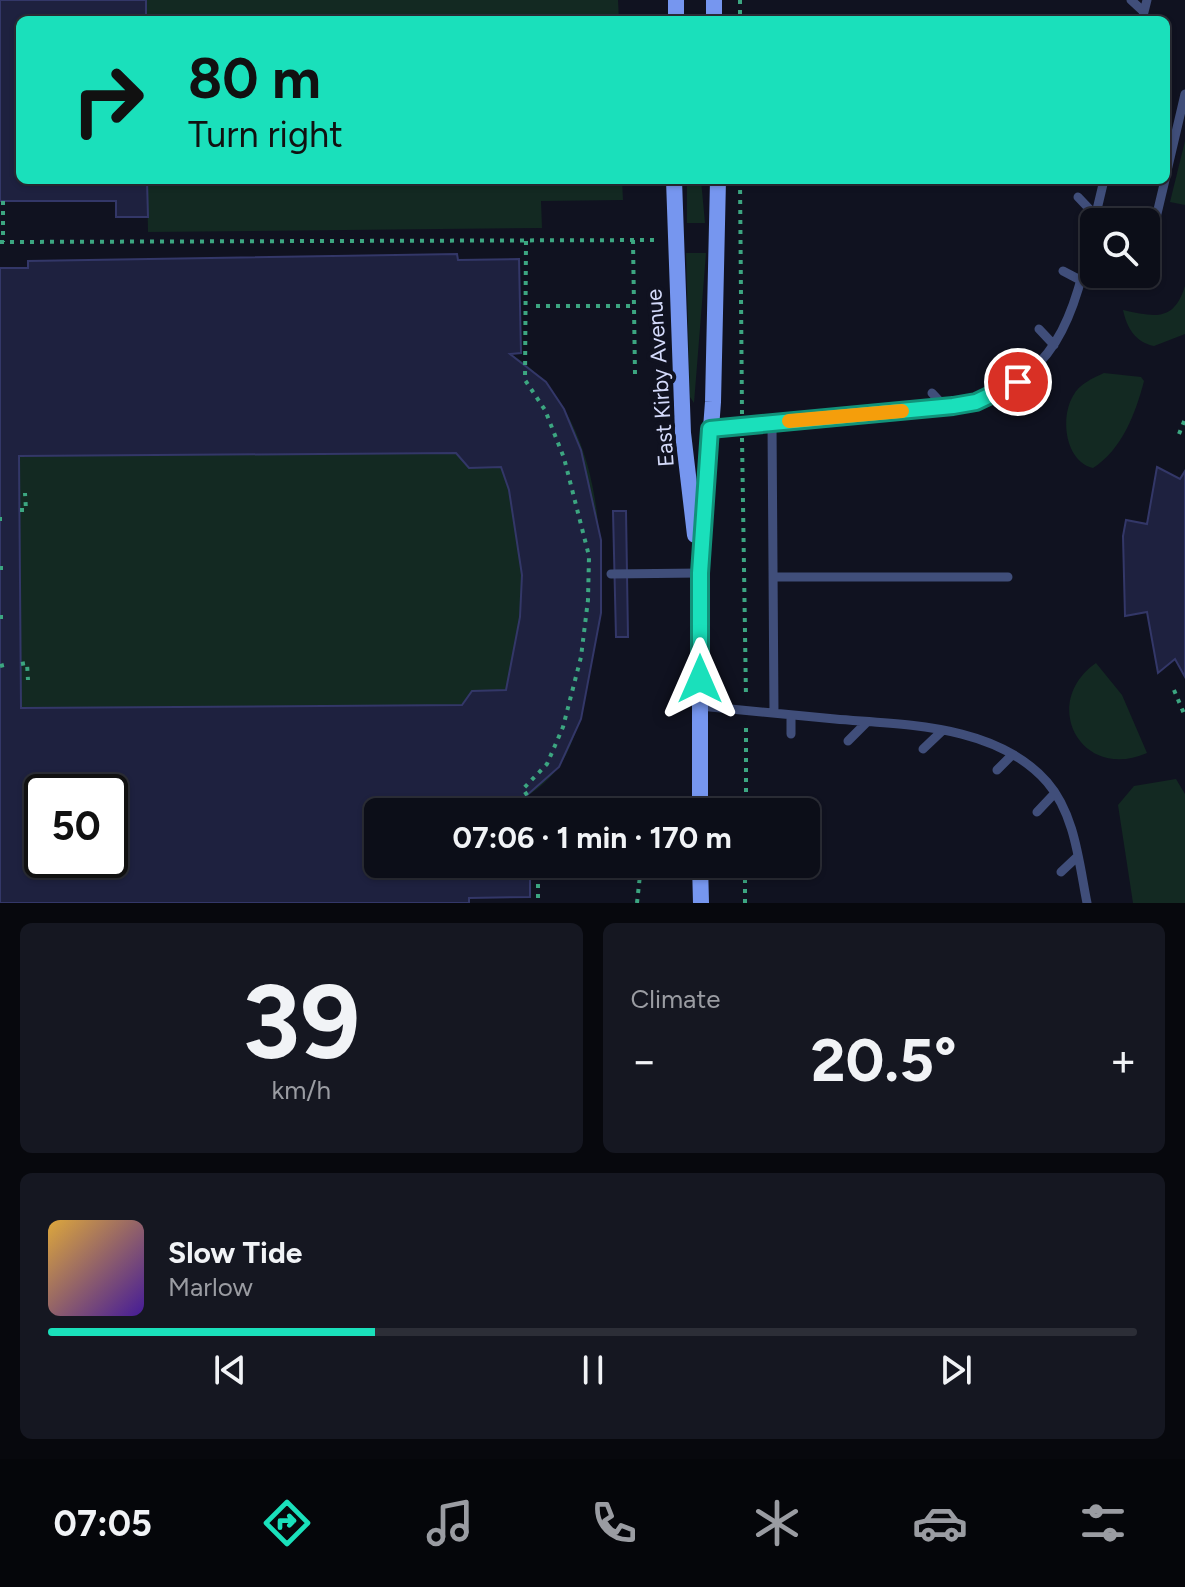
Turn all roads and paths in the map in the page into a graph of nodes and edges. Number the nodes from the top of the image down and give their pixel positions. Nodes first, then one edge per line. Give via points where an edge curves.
1 (1131, 0) edge
2 (1147, 0) edge
3 (1143, 16) edge
4 (1185, 94) edge
5 (1170, 156) edge
6 (674, 184) edge
7 (718, 184) edge
8 (740, 184) edge
9 (1103, 184) edge
10 (1163, 184) edge
11 (1078, 197) dead end
12 (3, 201) dead end
13 (1086, 208) edge
14 (1098, 208) edge
15 (1158, 208) edge
16 (2, 219) edge
17 (633, 240) junction
18 (655, 240) dead end
19 (526, 241) junction
20 (2, 242) edge
21 (1063, 271) dead end
22 (1080, 280) edge
23 (1080, 286) edge
24 (536, 306) dead end
25 (634, 306) junction
26 (1039, 329) dead end
27 (1054, 345) junction
28 (995, 368) dead end
29 (635, 374) dead end
30 (1011, 386) junction
31 (932, 393) dead end
32 (945, 407) junction
33 (791, 408) dead end
34 (1185, 419) edge
35 (792, 421) junction
36 (772, 423) junction
37 (742, 425) junction
38 (710, 429) junction
39 (1179, 434) dead end
40 (25, 493) dead end
41 (20, 510) dead end
42 (700, 573) junction
43 (611, 574) dead end
44 (773, 577) junction
45 (1008, 577) dead end
46 (21, 664) dead end
47 (28, 680) dead end
48 (1174, 690) dead end
49 (700, 706) junction
50 (746, 710) junction
51 (774, 713) junction
52 (791, 715) junction
53 (1185, 716) edge
54 (867, 722) junction
55 (942, 731) junction
56 (791, 734) dead end
57 (848, 741) dead end
58 (923, 749) dead end
59 (1012, 755) junction
60 (997, 770) dead end
61 (1054, 794) junction
62 (529, 798) edge
63 (700, 798) edge
64 (746, 798) edge
65 (1037, 812) dead end
66 (1078, 856) junction
67 (1061, 872) dead end
68 (538, 878) edge
69 (640, 878) edge
70 (700, 878) edge
71 (745, 878) edge
72 (538, 903) edge
73 (637, 903) edge
74 (701, 903) edge
75 (745, 903) edge
76 (1087, 903) edge

1 - 3 lane
2 - 3 lane
4 - 5 lane
6 - 42 main road, East Kirby Avenue via 683,433
7 - 38 main road, East Kirby Avenue
8 - 37 path
9 - 14 lane
10 - 15 lane
11 - 13 lane
12 - 16 path
16 - 20 path
17 - 18 path
17 - 19 path
17 - 25 path
19 - 20 path
19 - 62 path via 525,380 545,410 564,458 589,556 581,657 563,727 547,764 523,789
21 - 22 lane
23 - 27 lane
24 - 25 path
25 - 29 path
26 - 27 lane
27 - 30 lane via 1042,364
28 - 30 lane
30 - 32 lane via 976,402
31 - 32 lane
32 - 35 lane
33 - 35 lane
34 - 39 path
35 - 36 lane
36 - 37 lane
36 - 44 lane
37 - 38 lane
37 - 50 path
38 - 42 main road, East Kirby Avenue
40 - 41 path via 26,510
42 - 43 lane
42 - 49 main road, East Kirby Avenue
44 - 45 lane
44 - 51 lane
46 - 47 path via 27,663
48 - 53 path
49 - 50 lane
49 - 63 main road, East Kirby Avenue
50 - 51 lane
50 - 64 path
51 - 52 lane
52 - 54 lane
52 - 56 lane
54 - 55 lane
54 - 57 lane
55 - 58 lane
55 - 59 lane
59 - 60 lane
59 - 61 lane via 1027,763
61 - 65 lane
61 - 66 lane
66 - 67 lane
66 - 76 lane
68 - 72 path
69 - 73 path
70 - 74 main road
71 - 75 path

